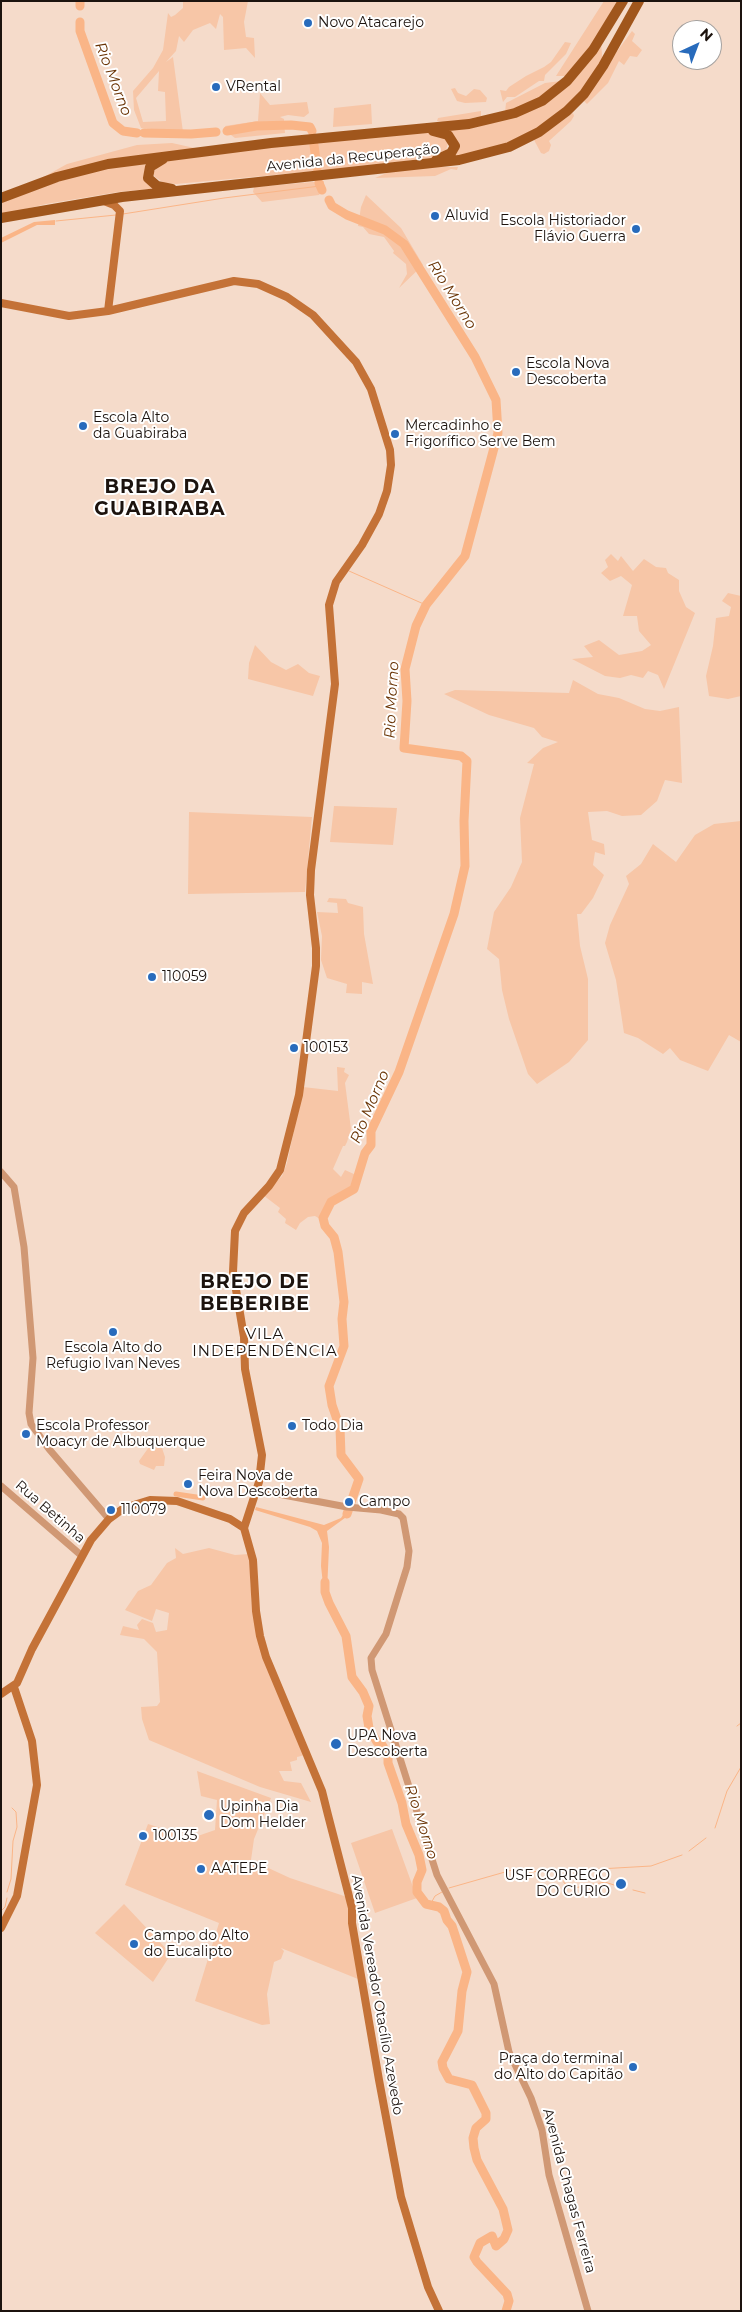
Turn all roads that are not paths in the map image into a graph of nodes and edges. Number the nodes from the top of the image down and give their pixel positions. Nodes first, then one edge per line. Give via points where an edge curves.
1 (623, 1) edge
2 (639, 1) edge
3 (410, 130) junction
4 (173, 155) junction
5 (429, 163) junction
6 (185, 189) junction
7 (143, 196) junction
8 (1, 198) edge
9 (98, 200) junction
10 (120, 210) junction
11 (1, 218) edge
12 (1, 303) edge
13 (108, 311) junction
14 (1, 1172) edge
15 (1, 1486) edge
16 (257, 1490) junction
17 (109, 1519) junction
18 (244, 1528) junction
19 (82, 1556) junction
20 (14, 1687) junction
21 (1, 1694) edge
22 (1, 1928) edge
23 (439, 2311) edge
24 (588, 2311) edge

1 - 3 highway, Avenida da Recuperação via 588,58 542,101 526,110 495,119
2 - 5 highway, Avenida da Recuperação via 591,85 553,122 529,138 494,152
3 - 4 highway, Avenida da Recuperação via 271,142
3 - 5 highway via 439,131 453,140 455,146 451,153
4 - 6 highway via 154,162 147,170 148,178 165,189
4 - 8 highway, Avenida da Recuperação via 108,164 57,177
5 - 6 highway, Avenida da Recuperação
6 - 7 highway, Avenida da Recuperação
7 - 9 highway, Avenida da Recuperação
7 - 10 main road via 127,202
9 - 10 main road
9 - 11 highway, Avenida da Recuperação
10 - 13 main road
12 - 13 main road via 65,316
13 - 16 main road via 234,281 258,284 287,297 313,315 364,374 385,431 391,458 387,491 379,514 336,582 329,605 335,684 311,870 316,966 299,1094 280,1170 244,1213 234,1240 233,1283 262,1455
14 - 17 street via 14,1187 24,1247 33,1358 31,1424
15 - 19 street, Rua Betinha
16 - 18 main road
16 - 24 street, Avenida Chagas Ferreira via 402,1516 408,1541 407,1567 386,1634 371,1658 372,1670 437,1875 494,1984 509,2052 542,2130 549,2175
17 - 18 main road via 142,1501 167,1499 218,1514
17 - 19 main road
18 - 23 main road, Avenida Vereador Otacílio Azevedo via 252,1554 256,1611 266,1657 322,1792 349,1893 401,2197 428,2288
19 - 20 main road
20 - 21 main road
20 - 22 main road via 32,1741 37,1785 17,1896

